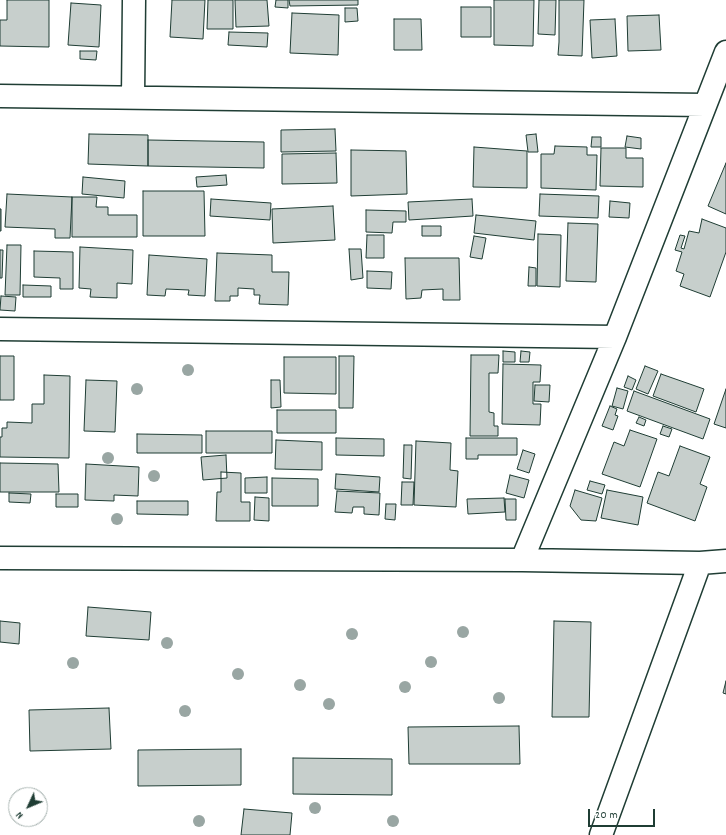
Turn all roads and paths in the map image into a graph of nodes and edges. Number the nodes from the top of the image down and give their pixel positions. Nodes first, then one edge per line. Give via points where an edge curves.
1 (134, 0) edge
2 (726, 52) edge
3 (0, 96) edge
4 (133, 97) junction
5 (705, 105) junction
6 (0, 329) edge
7 (615, 337) junction
8 (0, 558) edge
9 (522, 560) junction
10 (726, 561) edge
11 (700, 563) junction
12 (601, 835) edge

1 - 4 street
2 - 5 street
3 - 4 street
4 - 5 street
5 - 7 street
6 - 7 street
7 - 9 street
8 - 9 street
9 - 11 street
10 - 11 street
11 - 12 street

